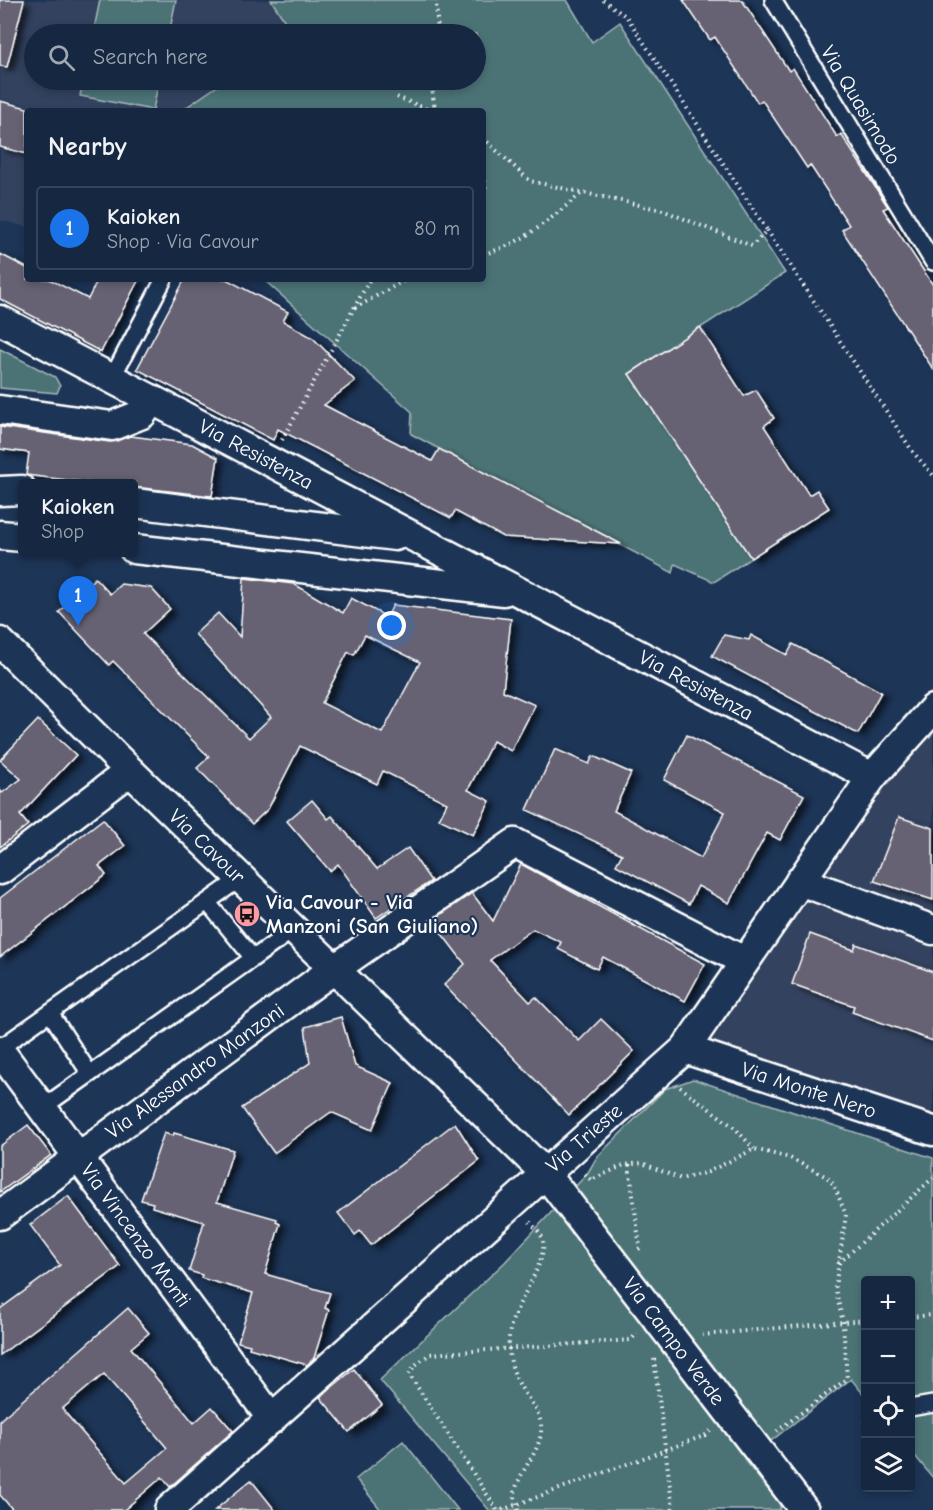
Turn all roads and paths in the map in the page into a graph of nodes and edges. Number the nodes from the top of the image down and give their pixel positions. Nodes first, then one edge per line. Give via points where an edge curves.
1 (436, 0) edge
2 (603, 0) edge
3 (773, 0) edge
4 (437, 24) edge
5 (432, 90) edge
6 (397, 97) dead end
7 (426, 108) edge
8 (434, 108) edge
9 (486, 141) edge
10 (582, 193) junction
11 (767, 230) junction
12 (486, 253) edge
13 (933, 262) edge
14 (162, 282) edge
15 (368, 282) edge
16 (402, 282) edge
17 (354, 308) junction
18 (0, 320) edge
19 (112, 378) junction
20 (152, 400) junction
21 (0, 410) edge
22 (270, 462) junction
23 (933, 475) edge
24 (138, 503) edge
25 (423, 542) junction
26 (138, 549) edge
27 (519, 592) junction
28 (0, 642) edge
29 (933, 709) edge
30 (130, 771) junction
31 (872, 777) junction
32 (0, 870) edge
33 (241, 878) junction
34 (800, 881) junction
35 (208, 903) junction
36 (293, 930) junction
37 (933, 930) edge
38 (253, 958) junction
39 (744, 961) junction
40 (333, 969) junction
41 (50, 1013) junction
42 (685, 1049) junction
43 (0, 1050) edge
44 (664, 1068) junction
45 (90, 1074) junction
46 (42, 1108) junction
47 (933, 1131) edge
48 (754, 1149) junction
49 (78, 1157) junction
50 (554, 1164) junction
51 (628, 1165) junction
52 (933, 1178) edge
53 (514, 1200) junction
54 (0, 1215) edge
55 (838, 1264) junction
56 (618, 1268) junction
57 (933, 1315) edge
58 (656, 1317) junction
59 (915, 1317) edge
60 (861, 1320) edge
61 (843, 1322) junction
62 (508, 1348) junction
63 (679, 1348) junction
64 (933, 1404) edge
65 (915, 1407) edge
66 (729, 1413) junction
67 (272, 1419) junction
68 (776, 1431) dead end
69 (666, 1448) junction
70 (518, 1508) edge
71 (169, 1510) edge
72 (497, 1510) edge
73 (502, 1510) edge
74 (673, 1510) edge
75 (804, 1510) edge

1 - 4 path
2 - 11 path via 627,17
3 - 13 lane, Via Quasimodo
5 - 8 path
6 - 7 path
9 - 10 path via 530,181
10 - 11 path via 662,210 752,246
10 - 12 path via 506,249
11 - 23 path via 913,452
14 - 19 lane
15 - 17 path
16 - 17 path
17 - 22 path
18 - 19 street, Via Resistenza
19 - 20 street, Via Resistenza
20 - 21 street via 142,414 112,426
20 - 22 street, Via Resistenza
22 - 25 street, Via Resistenza
24 - 25 street, Via Resistenza via 378,532
25 - 27 street, Via Resistenza
26 - 27 street, Via Resistenza
27 - 31 street, Via Resistenza
28 - 30 street, Via Cavour
29 - 31 street, Via Trieste
30 - 32 street
30 - 33 street, Via Cavour
31 - 34 street, Via Trieste
33 - 35 lane
33 - 36 street, Via Cavour
34 - 37 street
34 - 39 street, Via Trieste
35 - 38 lane
35 - 41 lane
36 - 38 lane
36 - 40 street, Via Cavour
38 - 45 lane
39 - 40 street, Via Alessandro Manzoni via 515,843
39 - 42 street, Via Trieste
40 - 49 street, Via Alessandro Manzoni
40 - 50 street, Via Cavour
41 - 43 lane
41 - 45 lane
42 - 44 street, Via Trieste
42 - 47 street, Via Monte Nero
43 - 46 street, Via Vincenzo Monti
44 - 48 path via 682,1089 735,1128
44 - 50 street, Via Trieste
45 - 46 lane
46 - 49 street, Via Vincenzo Monti
48 - 51 path via 708,1172 681,1179 642,1163
48 - 55 path via 790,1158 827,1177 834,1185 846,1215
49 - 54 street, Via Alessandro Manzoni
49 - 67 street, Via Vincenzo Monti
50 - 51 path via 591,1180
50 - 53 street, Via Trieste
50 - 56 street, Via Campo Verde
51 - 56 path via 640,1248
52 - 55 path
53 - 62 path via 543,1238 543,1252 518,1301
53 - 67 street, Via Trieste
55 - 61 path via 836,1288
56 - 58 street, Via Campo Verde
57 - 59 path
58 - 62 path via 631,1340
58 - 63 street, Via Campo Verde
60 - 61 path
61 - 63 path via 704,1334
61 - 68 path via 847,1378
62 - 70 path via 523,1390 538,1410 541,1432 515,1492
62 - 72 path via 430,1354 409,1374
63 - 66 street, Via Campo Verde
63 - 69 path via 653,1360
64 - 65 lane
66 - 69 path via 706,1435
66 - 75 street, Via Campo Verde
67 - 71 street, Via Trieste
69 - 70 path
69 - 74 path
70 - 73 path

